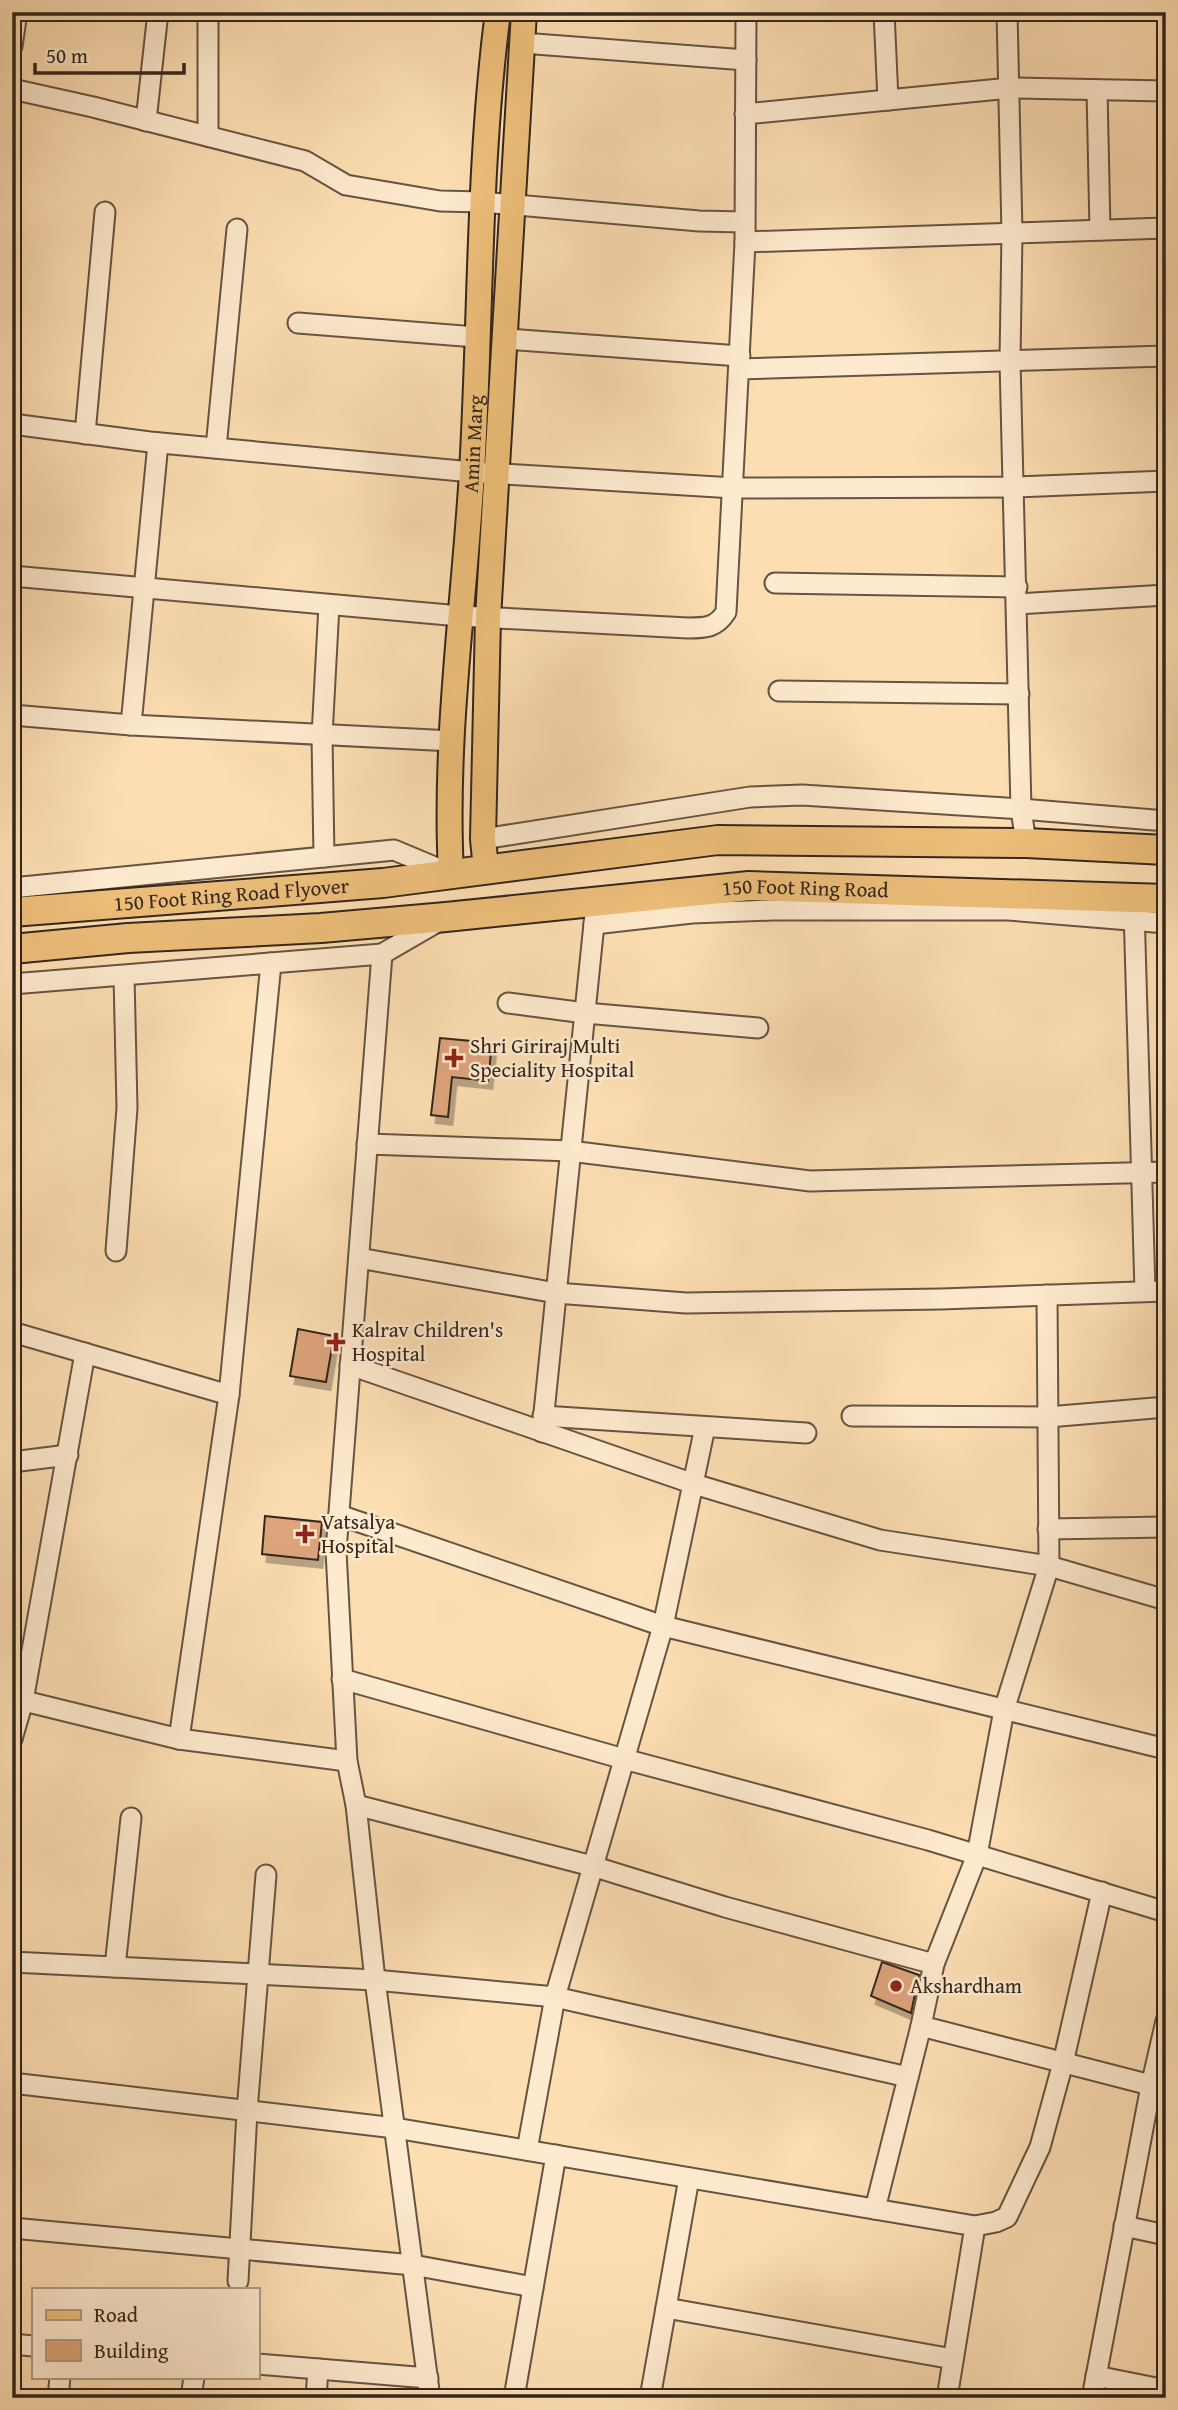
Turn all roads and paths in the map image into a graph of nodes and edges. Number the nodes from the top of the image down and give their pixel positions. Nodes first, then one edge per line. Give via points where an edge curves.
1 (17, 12) edge
2 (158, 12) edge
3 (208, 12) edge
4 (498, 12) edge
5 (524, 12) edge
6 (746, 12) edge
7 (884, 12) edge
8 (1007, 12) edge
9 (522, 43) junction
10 (12, 46) edge
11 (746, 60) junction
12 (1010, 88) junction
13 (12, 89) edge
14 (1097, 90) junction
15 (1166, 91) edge
16 (888, 100) junction
17 (745, 114) junction
18 (146, 121) junction
19 (208, 136) junction
20 (482, 202) junction
21 (512, 205) junction
22 (105, 212) dead end
23 (744, 222) junction
24 (1166, 228) edge
25 (237, 229) dead end
26 (1100, 230) junction
27 (1012, 233) junction
28 (745, 242) junction
29 (298, 323) dead end
30 (476, 337) junction
31 (506, 339) junction
32 (1166, 356) edge
33 (1010, 361) junction
34 (739, 363) junction
35 (12, 424) edge
36 (85, 434) junction
37 (158, 443) junction
38 (216, 448) junction
39 (472, 472) junction
40 (496, 473) junction
41 (1166, 481) edge
42 (1014, 487) junction
43 (734, 488) junction
44 (12, 576) edge
45 (775, 583) dead end
46 (144, 587) junction
47 (1017, 595) junction
48 (1166, 595) edge
49 (329, 605) junction
50 (460, 616) junction
51 (488, 618) junction
52 (779, 691) dead end
53 (1019, 694) junction
54 (12, 715) edge
55 (131, 725) junction
56 (322, 736) junction
57 (453, 741) junction
58 (1021, 808) junction
59 (1166, 821) edge
60 (483, 839) junction
61 (1026, 843) junction
62 (1166, 850) edge
63 (324, 857) junction
64 (486, 869) junction
65 (451, 873) junction
66 (12, 888) edge
67 (1166, 899) edge
68 (1134, 909) junction
69 (12, 912) edge
70 (596, 913) junction
71 (446, 917) junction
72 (1166, 923) edge
73 (12, 948) edge
74 (382, 954) junction
75 (271, 963) junction
76 (124, 976) junction
77 (12, 984) edge
78 (508, 1003) dead end
79 (585, 1013) junction
80 (758, 1028) dead end
81 (367, 1143) junction
82 (570, 1151) junction
83 (1166, 1172) edge
84 (1141, 1173) junction
85 (116, 1251) dead end
86 (359, 1258) junction
87 (1145, 1291) junction
88 (1166, 1291) edge
89 (556, 1293) junction
90 (1047, 1295) junction
91 (12, 1332) edge
92 (85, 1353) junction
93 (350, 1366) junction
94 (229, 1395) junction
95 (1166, 1407) edge
96 (852, 1416) dead end
97 (1048, 1417) junction
98 (542, 1424) junction
99 (705, 1427) junction
100 (806, 1433) dead end
101 (68, 1455) junction
102 (12, 1462) edge
103 (694, 1484) junction
104 (339, 1515) junction
105 (1166, 1527) edge
106 (1048, 1529) junction
107 (1049, 1566) junction
108 (1166, 1600) edge
109 (663, 1626) junction
110 (342, 1679) junction
111 (17, 1700) edge
112 (1004, 1710) junction
113 (12, 1739) edge
114 (179, 1739) junction
115 (1166, 1749) edge
116 (624, 1759) junction
117 (348, 1761) junction
118 (356, 1805) junction
119 (131, 1818) dead end
120 (977, 1855) junction
121 (592, 1866) junction
122 (266, 1874) dead end
123 (1102, 1892) junction
124 (1166, 1912) edge
125 (12, 1962) edge
126 (934, 1964) junction
127 (115, 1967) junction
128 (258, 1974) junction
129 (374, 1980) junction
130 (555, 1997) junction
131 (1166, 2021) edge
132 (921, 2026) junction
133 (1063, 2063) junction
134 (908, 2077) junction
135 (12, 2083) edge
136 (1158, 2087) edge
137 (247, 2111) junction
138 (395, 2128) junction
139 (527, 2151) junction
140 (556, 2155) junction
141 (689, 2178) junction
142 (875, 2209) junction
143 (975, 2226) junction
144 (1124, 2226) junction
145 (12, 2228) edge
146 (1166, 2235) edge
147 (241, 2250) junction
148 (413, 2264) junction
149 (238, 2281) dead end
150 (533, 2287) junction
151 (666, 2308) junction
152 (12, 2344) edge
153 (32, 2346) edge
154 (953, 2359) junction
155 (259, 2364) edge
156 (318, 2369) junction
157 (1096, 2376) junction
158 (60, 2378) edge
159 (194, 2378) edge
160 (429, 2388) edge
161 (1166, 2390) edge
162 (58, 2398) edge
163 (191, 2398) edge
164 (316, 2398) edge
165 (514, 2398) edge
166 (650, 2398) edge
167 (947, 2398) edge
168 (1092, 2398) edge

1 - 10 street
2 - 18 street
3 - 19 street
4 - 20 main road, Amin Marg
5 - 9 main road, Amin Marg
6 - 11 street
7 - 16 street
8 - 12 street
9 - 11 street
9 - 21 main road, Amin Marg
11 - 17 street
12 - 14 street
12 - 16 street
12 - 27 street
13 - 18 street
14 - 15 street
14 - 26 street
16 - 17 street
17 - 23 street
18 - 19 street
19 - 20 street via 305,161 346,185 440,201
20 - 21 street
20 - 30 main road, Amin Marg
21 - 23 street
21 - 31 main road, Amin Marg
22 - 36 street
23 - 28 street
24 - 26 street
25 - 38 street
26 - 27 street
27 - 28 street
27 - 33 street
28 - 34 street
29 - 30 street
30 - 39 main road, Amin Marg
31 - 34 street
31 - 40 main road, Amin Marg
32 - 33 street
33 - 34 street
33 - 42 street
34 - 43 street
35 - 36 street
36 - 37 street
37 - 38 street
37 - 46 street
38 - 39 street
39 - 40 street
39 - 50 main road, Amin Marg
40 - 43 street
40 - 51 main road, Amin Marg
41 - 42 street
42 - 43 street
42 - 47 street
43 - 51 street via 726,612 720,622 697,628
44 - 46 street
45 - 47 street
46 - 49 street
46 - 55 street
47 - 48 street
47 - 53 street
49 - 50 street
49 - 56 street
50 - 51 street
50 - 57 main road, Amin Marg
51 - 60 main road, Amin Marg
52 - 53 street
53 - 58 street
54 - 55 street
55 - 56 street
56 - 57 street
56 - 63 street
57 - 65 main road, Amin Marg
58 - 59 street
58 - 60 street via 803,795 750,797
58 - 61 street
60 - 64 main road, Amin Marg
61 - 62 highway
61 - 64 highway via 718,840
63 - 65 street via 394,850
63 - 66 street
64 - 65 highway
65 - 69 highway, 150 Foot Ring Road Flyover via 383,883
67 - 68 highway, 150 Foot Ring Road
68 - 70 highway, 150 Foot Ring Road via 749,886
68 - 72 street
68 - 84 street
70 - 71 highway, 150 Foot Ring Road
70 - 79 street
71 - 73 highway, 150 Foot Ring Road Flyover
71 - 74 street
74 - 75 street
74 - 81 street
75 - 76 street
75 - 94 street
76 - 77 street
76 - 85 street via 127,1108
78 - 79 street
79 - 80 street
79 - 82 street
81 - 82 street
81 - 86 street
82 - 84 street via 810,1181
82 - 89 street
83 - 84 street
84 - 87 street
86 - 89 street
86 - 93 street
87 - 88 street
87 - 90 street
89 - 90 street via 687,1303
89 - 98 street
90 - 97 street
91 - 92 street
92 - 94 street
92 - 101 street
93 - 98 street
93 - 104 street
94 - 114 street
95 - 97 street
96 - 97 street
97 - 106 street
98 - 99 street
98 - 103 street
99 - 100 street
99 - 103 street
101 - 102 street
101 - 111 street
103 - 107 street via 880,1540
103 - 109 street
104 - 109 street
104 - 110 street via 336,1551
105 - 106 street
106 - 107 street
107 - 108 street
107 - 112 street
109 - 112 street
109 - 116 street
110 - 116 street
110 - 117 street
111 - 113 street
111 - 114 street
112 - 115 street
112 - 120 street
114 - 117 street
116 - 120 street
116 - 121 street
117 - 118 street
118 - 121 street
118 - 129 street
119 - 127 street
120 - 123 street
120 - 126 street
121 - 126 street
121 - 130 street
122 - 128 street
123 - 124 street
123 - 133 street
125 - 127 street
126 - 132 street
127 - 128 street
128 - 129 street
128 - 137 street
129 - 130 street
129 - 138 street
130 - 134 street
130 - 139 street
131 - 136 street
132 - 133 street
132 - 134 street
133 - 136 street
133 - 143 street via 1040,2147 1013,2208 1007,2217
134 - 142 street
135 - 137 street
136 - 144 street
137 - 138 street
137 - 147 street
138 - 139 street
138 - 148 street
139 - 140 street
140 - 141 street
140 - 150 street
141 - 142 street
141 - 151 street
142 - 143 street
143 - 154 street
144 - 146 street
144 - 157 street
145 - 147 street
147 - 148 street
147 - 149 street
148 - 150 street
148 - 160 street
150 - 165 street
151 - 154 street
151 - 166 street
152 - 153 street
154 - 167 street
155 - 156 street
156 - 160 street
156 - 164 street
157 - 161 street
157 - 168 street
158 - 162 street
159 - 163 street

